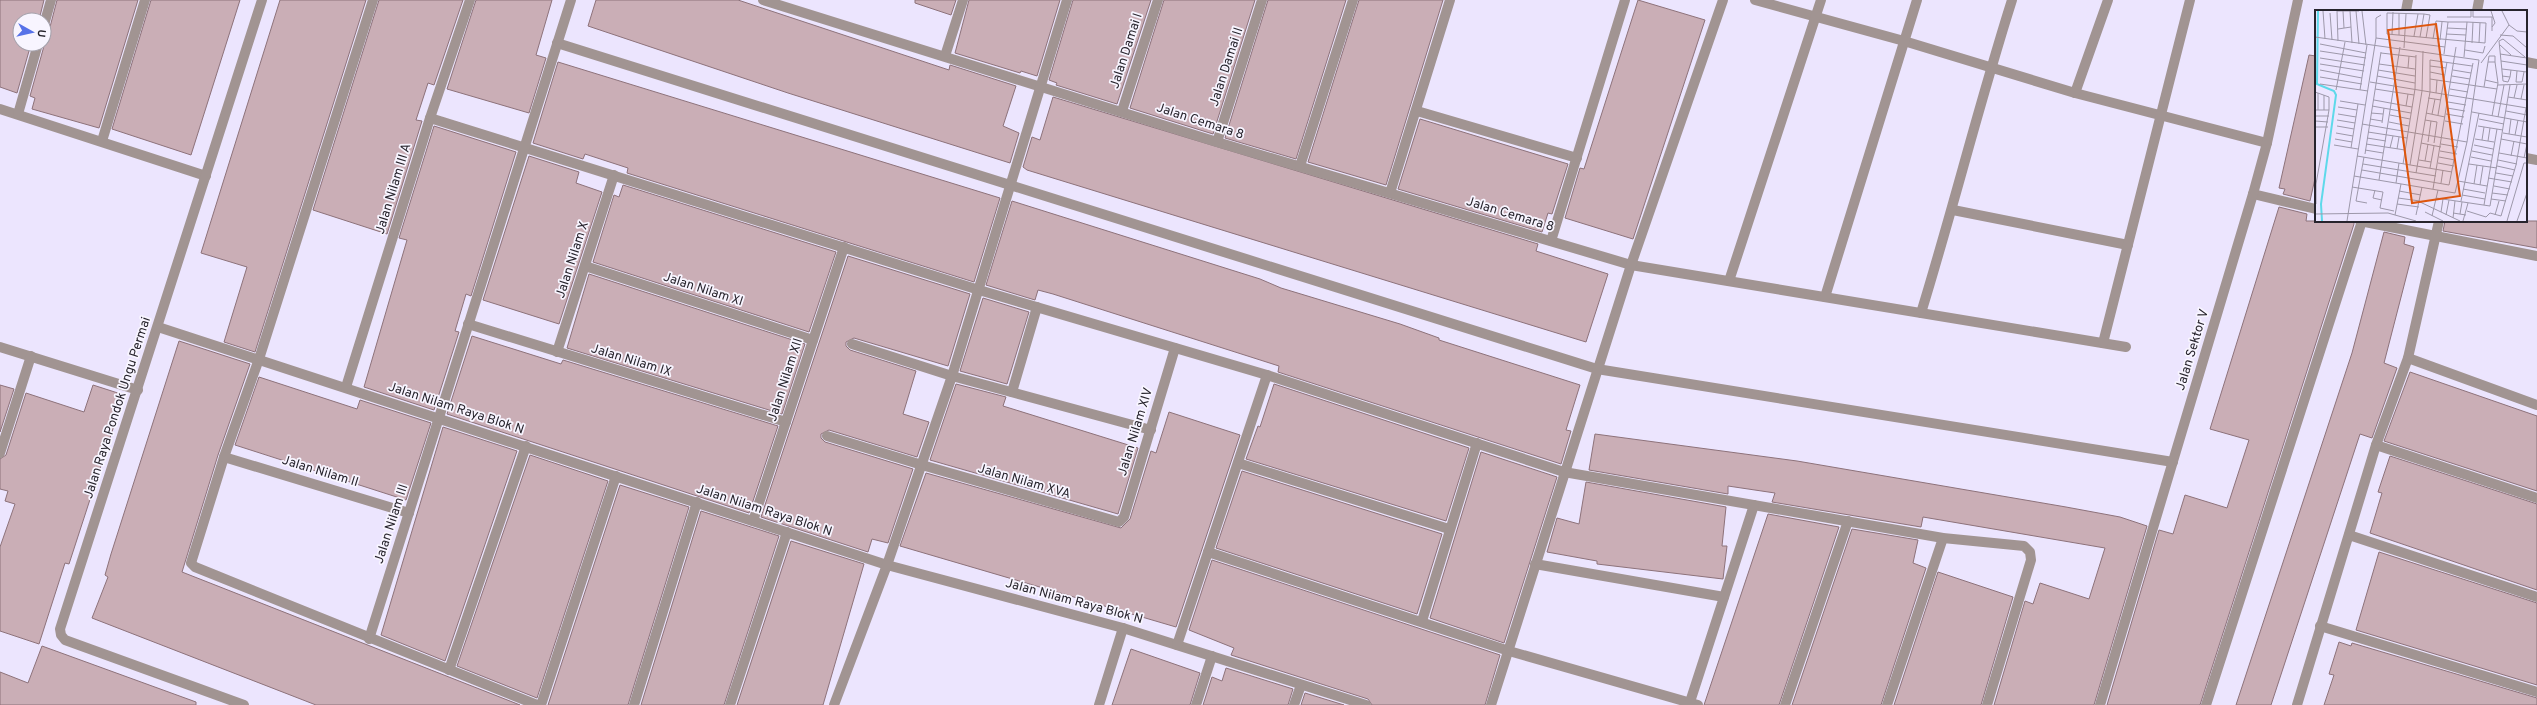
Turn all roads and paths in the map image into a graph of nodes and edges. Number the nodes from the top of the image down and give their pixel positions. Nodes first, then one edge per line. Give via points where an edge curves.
1 (51, 0) edge
2 (145, 0) edge
3 (262, 0) edge
4 (373, 0) edge
5 (470, 0) edge
6 (571, 0) edge
7 (763, 0) edge
8 (963, 0) edge
9 (1067, 0) edge
10 (1158, 0) edge
11 (1262, 0) edge
12 (1353, 0) edge
13 (1450, 0) edge
14 (1625, 0) edge
15 (1723, 0) edge
16 (1755, 0) edge
17 (1821, 0) edge
18 (1917, 0) edge
19 (2012, 0) edge
20 (2108, 0) edge
21 (2190, 0) edge
22 (2298, 0) edge
23 (2408, 0) edge
24 (2479, 0) edge
25 (774, 2) edge
26 (2406, 10) edge
27 (2477, 10) edge
28 (48, 12) edge
29 (1816, 17) junction
30 (1904, 41) junction
31 (558, 43) junction
32 (36, 52) edge
33 (945, 56) junction
34 (2527, 62) edge
35 (2537, 64) edge
36 (1990, 68) junction
37 (1039, 86) junction
38 (2075, 93) junction
39 (1122, 111) junction
40 (1417, 111) junction
41 (2, 113) edge
42 (18, 114) junction
43 (2161, 114) junction
44 (430, 118) junction
45 (102, 141) junction
46 (1217, 142) junction
47 (2267, 143) junction
48 (524, 148) junction
49 (1577, 158) junction
50 (2527, 158) edge
51 (2537, 160) edge
52 (1300, 166) junction
53 (614, 175) junction
54 (206, 176) junction
55 (1009, 185) junction
56 (1390, 193) junction
57 (2254, 194) junction
58 (2315, 209) edge
59 (1952, 210) junction
60 (2361, 222) edge
61 (2365, 222) edge
62 (2440, 222) edge
63 (2433, 236) junction
64 (1551, 241) junction
65 (2128, 245) junction
66 (844, 247) junction
67 (2537, 256) edge
68 (1631, 265) junction
69 (585, 266) junction
70 (1729, 281) junction
71 (979, 290) junction
72 (1825, 297) junction
73 (1037, 307) junction
74 (1921, 313) junction
75 (468, 324) junction
76 (158, 327) junction
77 (813, 340) junction
78 (2103, 343) junction
79 (852, 344) dead end
80 (0, 347) edge
81 (2126, 347) dead end
82 (1175, 348) junction
83 (557, 352) junction
84 (31, 356) junction
85 (2408, 358) junction
86 (259, 359) junction
87 (1597, 368) junction
88 (1267, 375) junction
89 (952, 376) junction
90 (346, 387) junction
91 (138, 390) junction
92 (1012, 392) junction
93 (2537, 405) edge
94 (439, 417) junction
95 (786, 422) junction
96 (1151, 430) junction
97 (827, 436) dead end
98 (1477, 443) junction
99 (2376, 445) junction
100 (526, 446) junction
101 (1, 449) edge
102 (224, 457) junction
103 (2173, 462) junction
104 (1238, 463) junction
105 (922, 466) junction
106 (1564, 472) junction
107 (616, 476) junction
108 (2537, 498) edge
109 (697, 502) junction
110 (1754, 505) junction
111 (409, 512) junction
112 (753, 521) junction
113 (1848, 521) junction
114 (1119, 522) joint
115 (1449, 529) junction
116 (787, 532) junction
117 (2349, 535) junction
118 (1943, 538) junction
119 (1208, 552) junction
120 (1535, 564) junction
121 (887, 565) junction
122 (1724, 597) junction
123 (2537, 597) edge
124 (1422, 621) junction
125 (2320, 626) junction
126 (1123, 628) junction
127 (369, 639) junction
128 (1177, 645) junction
129 (1509, 651) junction
130 (1212, 656) junction
131 (449, 670) junction
132 (1301, 685) junction
133 (2537, 692) edge
134 (223, 701) edge
135 (1692, 704) edge
136 (244, 705) edge
137 (537, 705) edge
138 (542, 705) edge
139 (634, 705) edge
140 (730, 705) edge
141 (834, 705) edge
142 (1099, 705) edge
143 (1196, 705) edge
144 (1294, 705) edge
145 (1366, 705) edge
146 (1491, 705) edge
147 (1785, 705) edge
148 (1887, 705) edge
149 (1987, 705) edge
150 (2100, 705) edge
151 (2206, 705) edge
152 (2297, 705) edge

1 - 28 street
2 - 45 street
3 - 54 street, Jalan Raya Pondok Ungu Permai
4 - 86 street
5 - 44 street, Jalan Nilam III A
6 - 31 street, Jalan Nilam III
7 - 25 street, Jalan Cemara 8
8 - 33 street
9 - 37 street
10 - 39 street, Jalan Damai I
11 - 46 street, Jalan Damai II
12 - 52 street
13 - 40 street
14 - 49 street
15 - 68 street
16 - 29 street
17 - 29 street
18 - 30 street
19 - 36 street
20 - 38 street
21 - 43 street
22 - 47 street, Jalan Sektor V
23 - 26 street
24 - 27 street
25 - 33 street, Jalan Cemara 8
29 - 30 street
29 - 70 street
30 - 36 street
30 - 72 street
31 - 48 street, Jalan Nilam III
31 - 55 street
32 - 42 street
33 - 37 street, Jalan Cemara 8
34 - 35 street
36 - 38 street
36 - 59 street
37 - 39 street, Jalan Cemara 8
37 - 55 street
38 - 43 street
39 - 46 street, Jalan Cemara 8
40 - 49 street
40 - 56 street
41 - 42 street
42 - 45 street
43 - 47 street
43 - 65 street
44 - 48 street
44 - 90 street, Jalan Nilam III A
45 - 54 street
46 - 52 street, Jalan Cemara 8
47 - 57 street, Jalan Sektor V
48 - 53 street
48 - 75 street, Jalan Nilam III
49 - 64 street
50 - 51 street
52 - 56 street, Jalan Cemara 8
53 - 66 street
53 - 69 street, Jalan Nilam X
54 - 76 street, Jalan Raya Pondok Ungu Permai
55 - 71 street
55 - 87 street
56 - 64 street, Jalan Cemara 8
57 - 58 street
57 - 103 street, Jalan Sektor V
59 - 65 street
59 - 74 street
60 - 151 street
61 - 63 street
62 - 63 street
63 - 67 street
63 - 85 street
64 - 68 street, Jalan Cemara 8
65 - 78 street
66 - 71 street
66 - 77 street, Jalan Nilam XII
68 - 70 street, Jalan Cemara 8
68 - 87 street
69 - 77 street, Jalan Nilam XI
69 - 83 street, Jalan Nilam X
70 - 72 street, Jalan Cemara 8
71 - 73 street
71 - 89 street
72 - 74 street, Jalan Cemara 8
73 - 82 street
73 - 92 street
74 - 78 street, Jalan Cemara 8
75 - 83 street, Jalan Nilam IX
75 - 94 street, Jalan Nilam III
76 - 86 street, Jalan Nilam Raya Blok N
76 - 91 street, Jalan Raya Pondok Ungu Permai
77 - 95 street, Jalan Nilam XII
78 - 81 street, Jalan Cemara 8
79 - 89 street
80 - 84 street
82 - 88 street
82 - 96 street, Jalan Nilam XIV
83 - 95 street, Jalan Nilam IX
84 - 91 street
84 - 101 street
85 - 93 street
85 - 99 street
86 - 90 street, Jalan Nilam Raya Blok N
86 - 102 street
87 - 103 street
87 - 106 street
88 - 98 street
88 - 104 street
89 - 92 street
89 - 105 street
90 - 94 street, Jalan Nilam Raya Blok N
91 - 134 street, Jalan Raya Pondok Ungu Permai via 60,629 61,635 65,640
92 - 96 street
94 - 100 street, Jalan Nilam Raya Blok N
94 - 111 street, Jalan Nilam III
95 - 112 street, Jalan Nilam XII
96 - 114 street, Jalan Nilam XIV via 1124,517
97 - 105 street, Jalan Nilam XVA
98 - 106 street
98 - 115 street
99 - 108 street
99 - 117 street
100 - 107 street, Jalan Nilam Raya Blok N
100 - 131 street
102 - 111 street, Jalan Nilam II
102 - 127 street via 191,563 194,567
103 - 150 street, Jalan Sektor V
104 - 115 street
104 - 119 street
105 - 114 street, Jalan Nilam XVA
105 - 121 street
106 - 110 street
106 - 120 street
107 - 109 street, Jalan Nilam Raya Blok N
107 - 138 street
109 - 112 street, Jalan Nilam Raya Blok N
109 - 139 street
110 - 113 street
110 - 122 street
111 - 127 street, Jalan Nilam III
112 - 116 street, Jalan Nilam Raya Blok N
113 - 118 street
113 - 147 street
115 - 124 street
116 - 121 street, Jalan Nilam Raya Blok N
116 - 140 street
117 - 123 street
117 - 125 street
118 - 148 street
118 - 149 street via 2024,546 2032,556
119 - 124 street
119 - 128 street
120 - 122 street
120 - 129 street
121 - 126 street, Jalan Nilam Raya Blok N
121 - 141 street
122 - 135 street
124 - 129 street
125 - 133 street
125 - 152 street
126 - 128 street, Jalan Nilam Raya Blok N
126 - 142 street
127 - 131 street
128 - 130 street, Jalan Nilam Raya Blok N
129 - 135 street
129 - 146 street
130 - 132 street, Jalan Nilam Raya Blok N
130 - 143 street
131 - 137 street
132 - 144 street
132 - 145 street, Jalan Nilam Raya Blok N
134 - 136 street, Jalan Raya Pondok Ungu Permai

